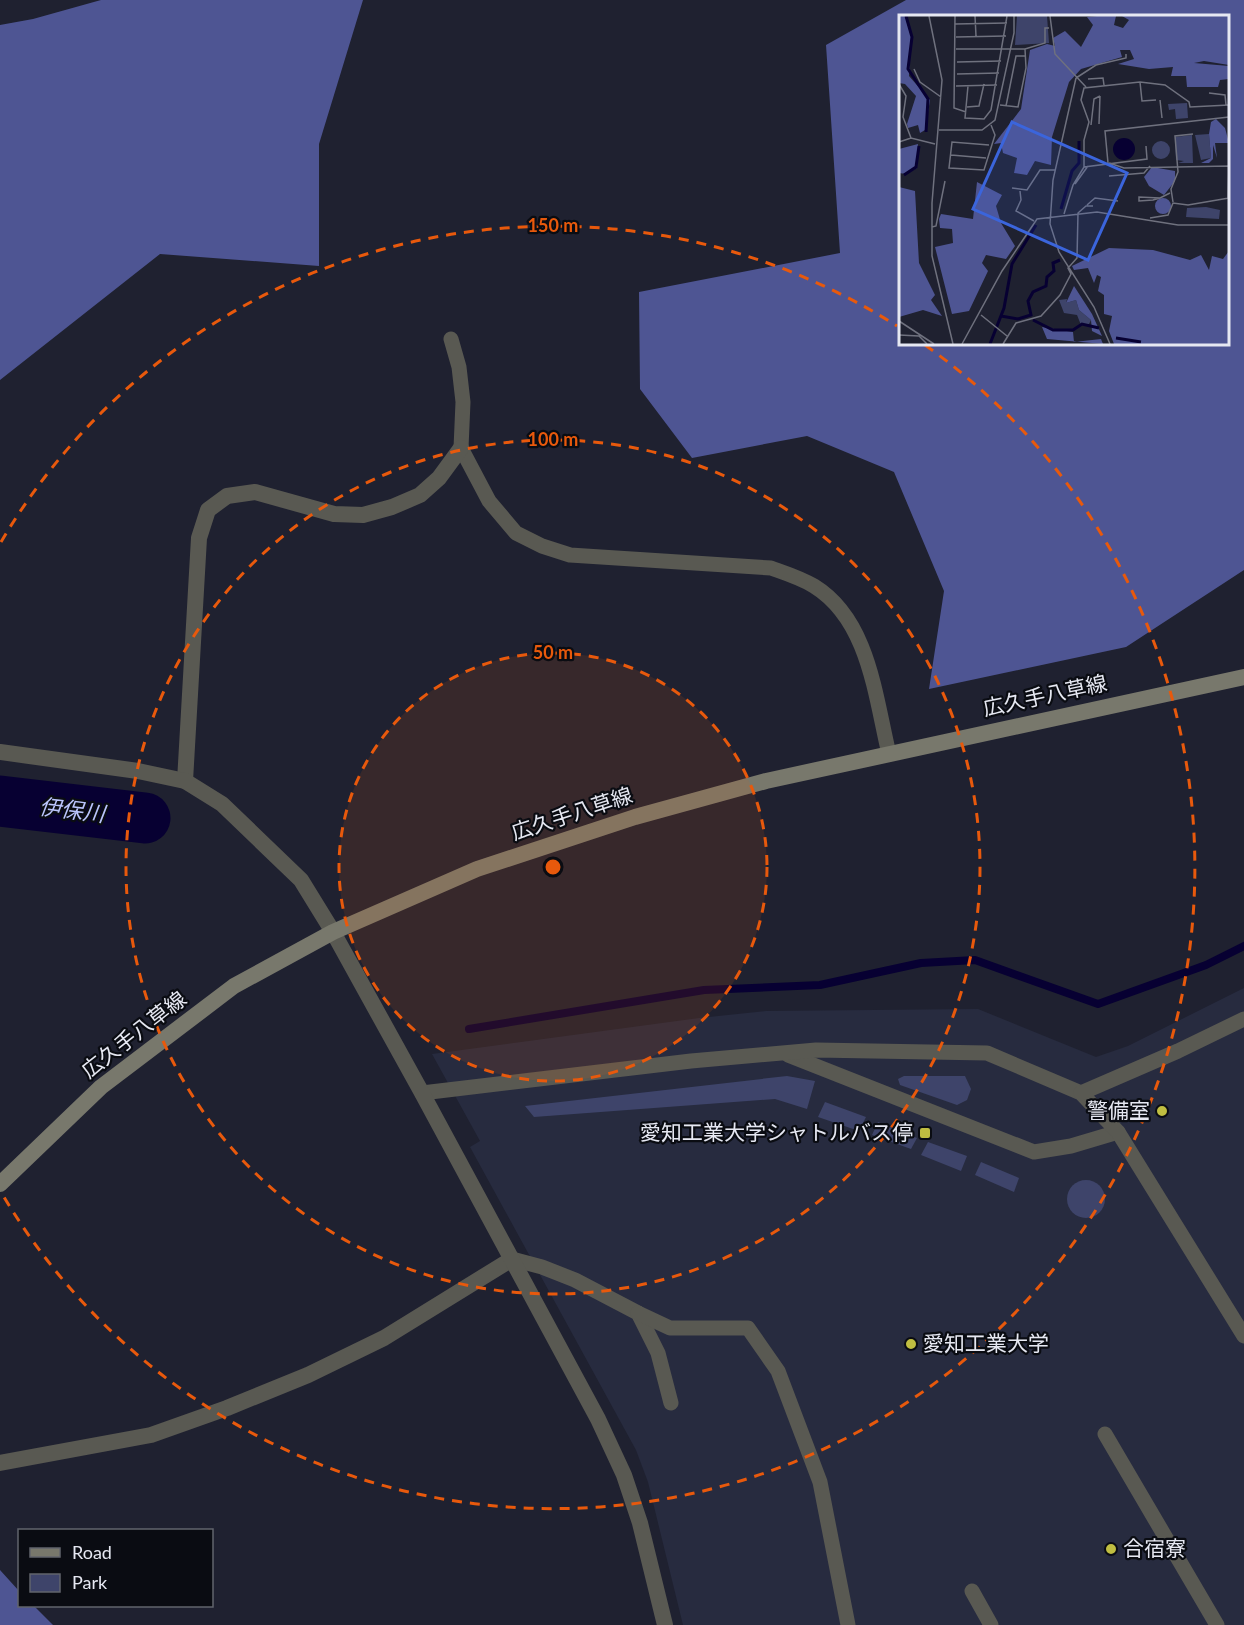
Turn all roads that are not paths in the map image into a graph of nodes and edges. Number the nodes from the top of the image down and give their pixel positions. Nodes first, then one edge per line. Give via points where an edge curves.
1 (451, 339) dead end
2 (461, 448) junction
3 (1244, 677) edge
4 (0, 752) edge
5 (889, 754) junction
6 (185, 781) junction
7 (333, 932) junction
8 (1244, 1019) edge
9 (783, 1053) junction
10 (423, 1092) junction
11 (1081, 1093) junction
12 (1118, 1132) junction
13 (0, 1184) edge
14 (512, 1259) junction
15 (638, 1313) junction
16 (1244, 1336) edge
17 (671, 1403) dead end
18 (1105, 1434) dead end
19 (0, 1463) edge
20 (972, 1591) dead end
21 (665, 1625) edge
22 (848, 1625) edge
23 (991, 1625) edge
24 (1217, 1625) edge

1 - 2 lane via 464,402
2 - 5 lane via 489,501 516,533 543,546 570,555 771,568 814,586 841,609 859,639
2 - 6 street via 439,478 420,495 363,515 334,514 255,492 227,496 208,510 198,548
3 - 5 main road, 広久手八草線
4 - 6 street
5 - 7 main road, 広久手八草線 via 766,781 634,817 477,869
6 - 7 street via 222,804 301,880
7 - 10 street
7 - 13 main road, 広久手八草線 via 234,986 101,1087
8 - 11 lane
9 - 10 lane
9 - 11 lane via 987,1053
9 - 12 lane via 1034,1152
10 - 14 street
11 - 12 lane
12 - 16 lane
14 - 15 lane via 575,1280
14 - 19 street via 384,1338 227,1408 151,1435
14 - 21 street via 624,1475 640,1522
15 - 17 lane via 658,1353
15 - 22 lane via 670,1328 748,1328 778,1371 820,1482
18 - 24 lane
20 - 23 lane

